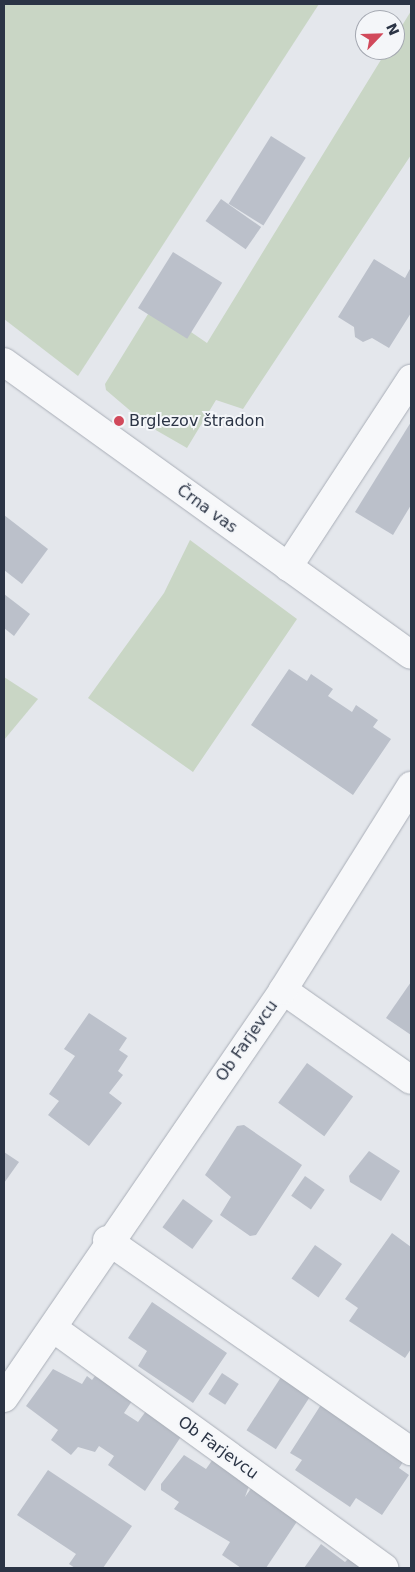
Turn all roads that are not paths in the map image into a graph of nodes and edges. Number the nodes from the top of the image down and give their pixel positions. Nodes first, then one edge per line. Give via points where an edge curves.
1 (4, 362) edge
2 (411, 379) edge
3 (288, 567) junction
4 (411, 656) edge
5 (411, 786) edge
6 (283, 990) junction
7 (411, 1080) edge
8 (108, 1240) junction
9 (52, 1328) junction
10 (4, 1398) edge
11 (411, 1451) edge
12 (384, 1568) edge

1 - 3 street, Črna vas
2 - 3 street
3 - 4 street, Črna vas
5 - 6 street, Ob Farjevcu
6 - 7 street, Ob Farjevcu
6 - 8 street, Ob Farjevcu
8 - 9 street, Ob Farjevcu
8 - 11 street
9 - 10 street, Ob Farjevcu
9 - 12 street, Ob Farjevcu

